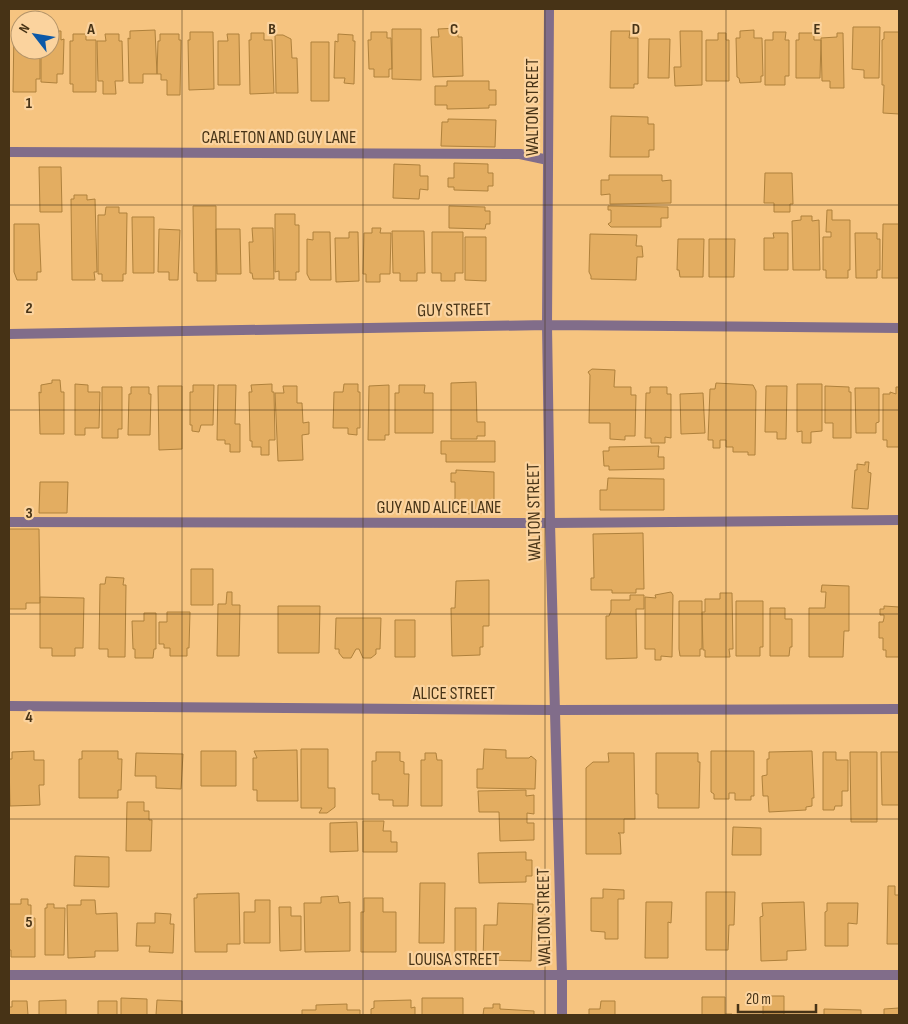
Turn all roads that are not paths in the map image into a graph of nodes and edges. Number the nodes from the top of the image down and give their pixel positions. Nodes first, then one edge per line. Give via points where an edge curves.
1 (549, 9) edge
2 (9, 152) edge
3 (548, 160) junction
4 (547, 325) junction
5 (899, 328) edge
6 (9, 334) edge
7 (899, 520) edge
8 (9, 522) edge
9 (550, 523) junction
10 (9, 706) edge
11 (899, 709) edge
12 (555, 710) junction
13 (9, 975) edge
14 (562, 975) junction
15 (899, 975) edge
16 (562, 1015) edge

1 - 3 street, WALTON STREET
2 - 3 street, CARLETON AND GUY LANE via 520,154
3 - 4 street, WALTON STREET
4 - 5 street, GUY STREET
4 - 6 street, GUY STREET
4 - 9 street, WALTON STREET
7 - 9 street, GUY AND ALICE LANE
8 - 9 street, GUY AND ALICE LANE
9 - 12 street, WALTON STREET
10 - 12 street, ALICE STREET
11 - 12 street, ALICE STREET
12 - 14 street, WALTON STREET
13 - 14 street, LOUISA STREET
14 - 15 street, LOUISA STREET
14 - 16 street, WALTON STREET

